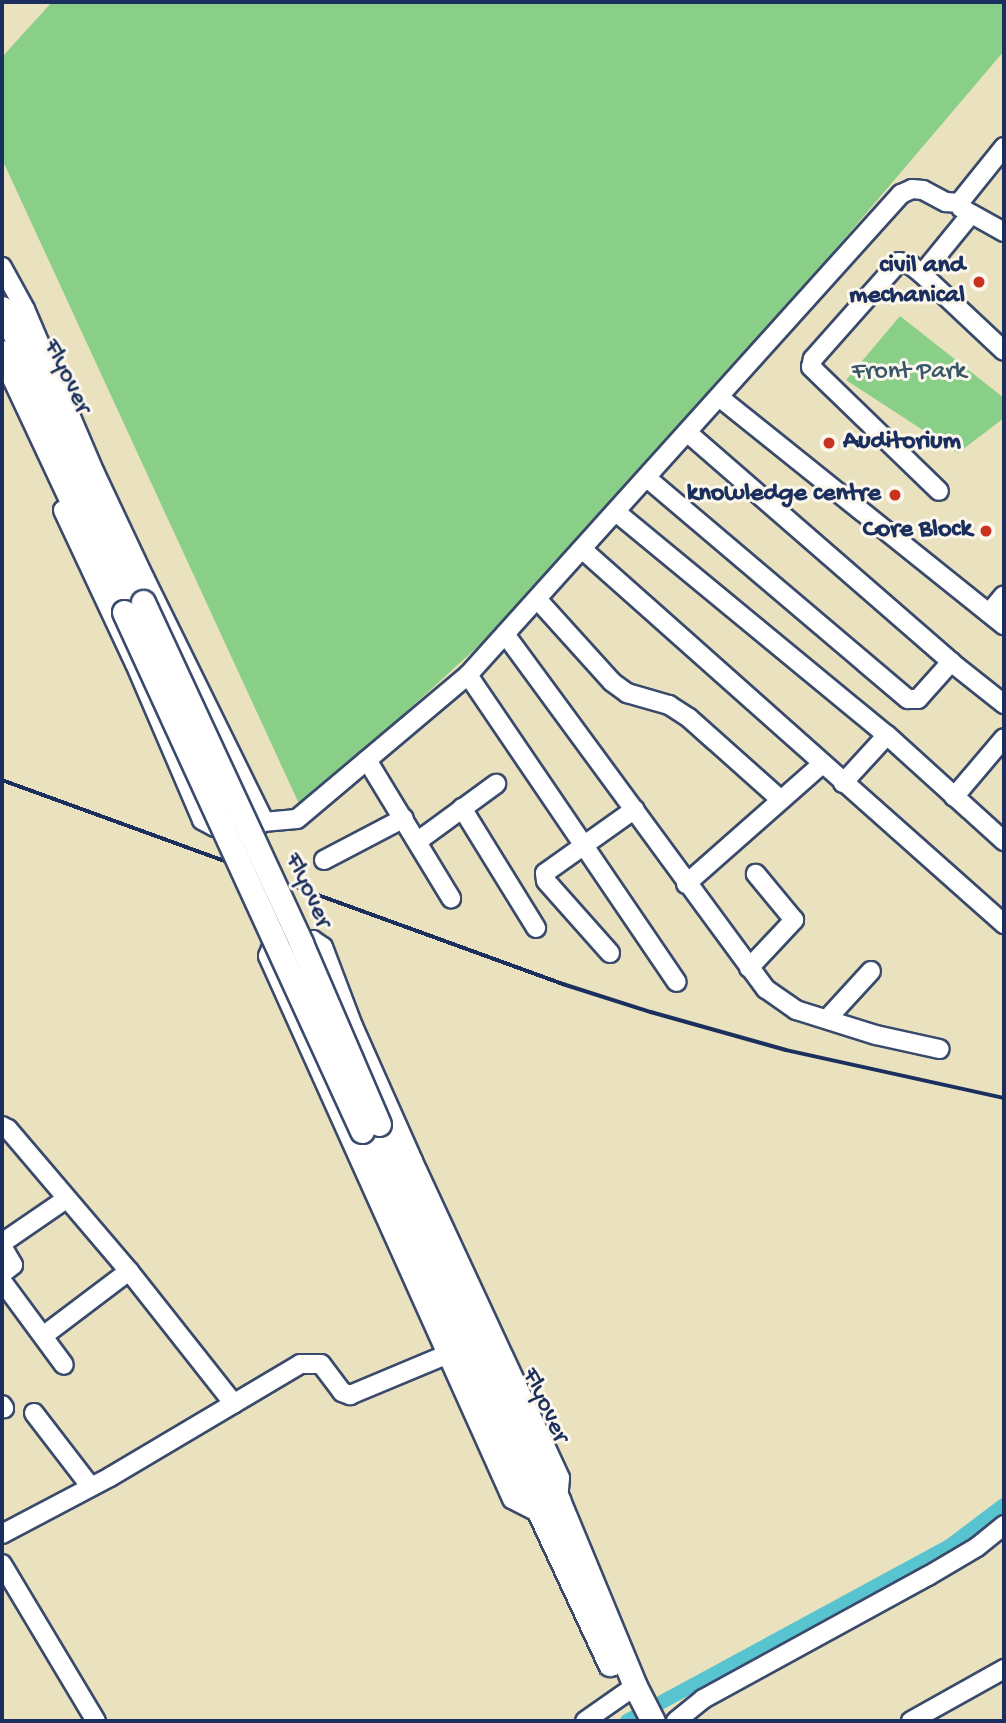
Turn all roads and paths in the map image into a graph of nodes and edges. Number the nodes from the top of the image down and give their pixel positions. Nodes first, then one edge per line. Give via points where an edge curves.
1 (1004, 148) edge
2 (953, 204) junction
3 (971, 214) junction
4 (1004, 232) edge
5 (2, 267) edge
6 (922, 274) junction
7 (2, 308) edge
8 (1004, 351) edge
9 (2, 352) edge
10 (2, 377) edge
11 (719, 397) junction
12 (688, 433) junction
13 (647, 478) junction
14 (939, 491) dead end
15 (616, 512) junction
16 (582, 549) junction
17 (1004, 595) edge
18 (538, 600) junction
19 (134, 607) junction
20 (989, 612) junction
21 (1004, 625) edge
22 (505, 634) junction
23 (951, 662) junction
24 (468, 675) junction
25 (1004, 704) edge
26 (887, 735) junction
27 (1004, 738) edge
28 (368, 760) junction
29 (822, 764) junction
30 (843, 783) junction
31 (496, 784) dead end
32 (954, 797) junction
33 (781, 800) junction
34 (462, 808) junction
35 (635, 809) junction
36 (404, 818) junction
37 (263, 822) junction
38 (418, 841) junction
39 (1004, 841) edge
40 (584, 842) junction
41 (324, 860) dead end
42 (756, 874) dead end
43 (686, 884) junction
44 (451, 898) dead end
45 (1004, 924) edge
46 (536, 928) dead end
47 (610, 953) dead end
48 (749, 968) junction
49 (871, 971) dead end
50 (677, 982) dead end
51 (827, 1019) junction
52 (939, 1049) dead end
53 (2, 1126) edge
54 (66, 1199) junction
55 (3, 1241) edge
56 (129, 1271) junction
57 (2, 1275) edge
58 (2, 1281) edge
59 (43, 1336) junction
60 (448, 1354) junction
61 (64, 1365) dead end
62 (234, 1404) junction
63 (34, 1413) dead end
64 (91, 1487) junction
65 (548, 1507) junction
66 (1004, 1525) edge
67 (2, 1534) edge
68 (2, 1564) edge
69 (1004, 1671) edge
70 (631, 1692) junction
71 (917, 1720) edge
72 (96, 1721) edge
73 (585, 1721) edge
74 (636, 1721) edge
75 (653, 1721) edge
76 (676, 1721) edge

1 - 2 street via 964,199
2 - 3 street
2 - 11 street via 923,190 901,194
3 - 4 street
3 - 6 street
5 - 37 street via 25,309 95,473
6 - 8 street
6 - 14 street via 899,262 813,359 811,367
7 - 19 main road, Flyover
9 - 19 main road, Flyover
10 - 37 street via 202,820 215,827
11 - 12 street
11 - 20 street
12 - 13 street
12 - 23 street
13 - 15 street
13 - 23 street via 908,699 918,699
15 - 16 street
15 - 26 street
16 - 18 street
16 - 29 street
17 - 20 street
18 - 22 street
18 - 33 street via 612,682 627,693 669,705 689,718
19 - 65 main road, Flyover, bridge via 301,943 370,1127
20 - 21 street
22 - 24 street
22 - 35 street
23 - 25 street
24 - 28 street
24 - 40 street
26 - 30 street
26 - 32 street
27 - 32 street
28 - 36 street
28 - 37 street via 297,819
29 - 30 street
29 - 33 street
30 - 45 street
31 - 34 street
32 - 39 street
33 - 43 street
34 - 38 street
34 - 46 street
35 - 40 street
35 - 43 street
36 - 38 street
36 - 41 street
38 - 44 street
40 - 47 street via 548,869 545,877
40 - 50 street
42 - 48 street via 794,920
43 - 48 street
48 - 51 street via 779,1001
49 - 51 street
51 - 52 street
53 - 54 street
54 - 55 street
54 - 56 street
55 - 57 street via 13,1265
56 - 59 street
56 - 62 street
58 - 59 street
59 - 61 street
60 - 62 street via 350,1395 342,1392 321,1364 300,1364
60 - 65 street via 512,1499
60 - 65 street via 268,956 271,949 313,940 323,947 413,1161 561,1478
62 - 64 street
63 - 64 street
64 - 67 street
65 - 70 main road, Flyover
66 - 76 street via 977,1547 703,1699
68 - 72 street
69 - 71 street
70 - 73 street
70 - 74 main road
70 - 75 main road

